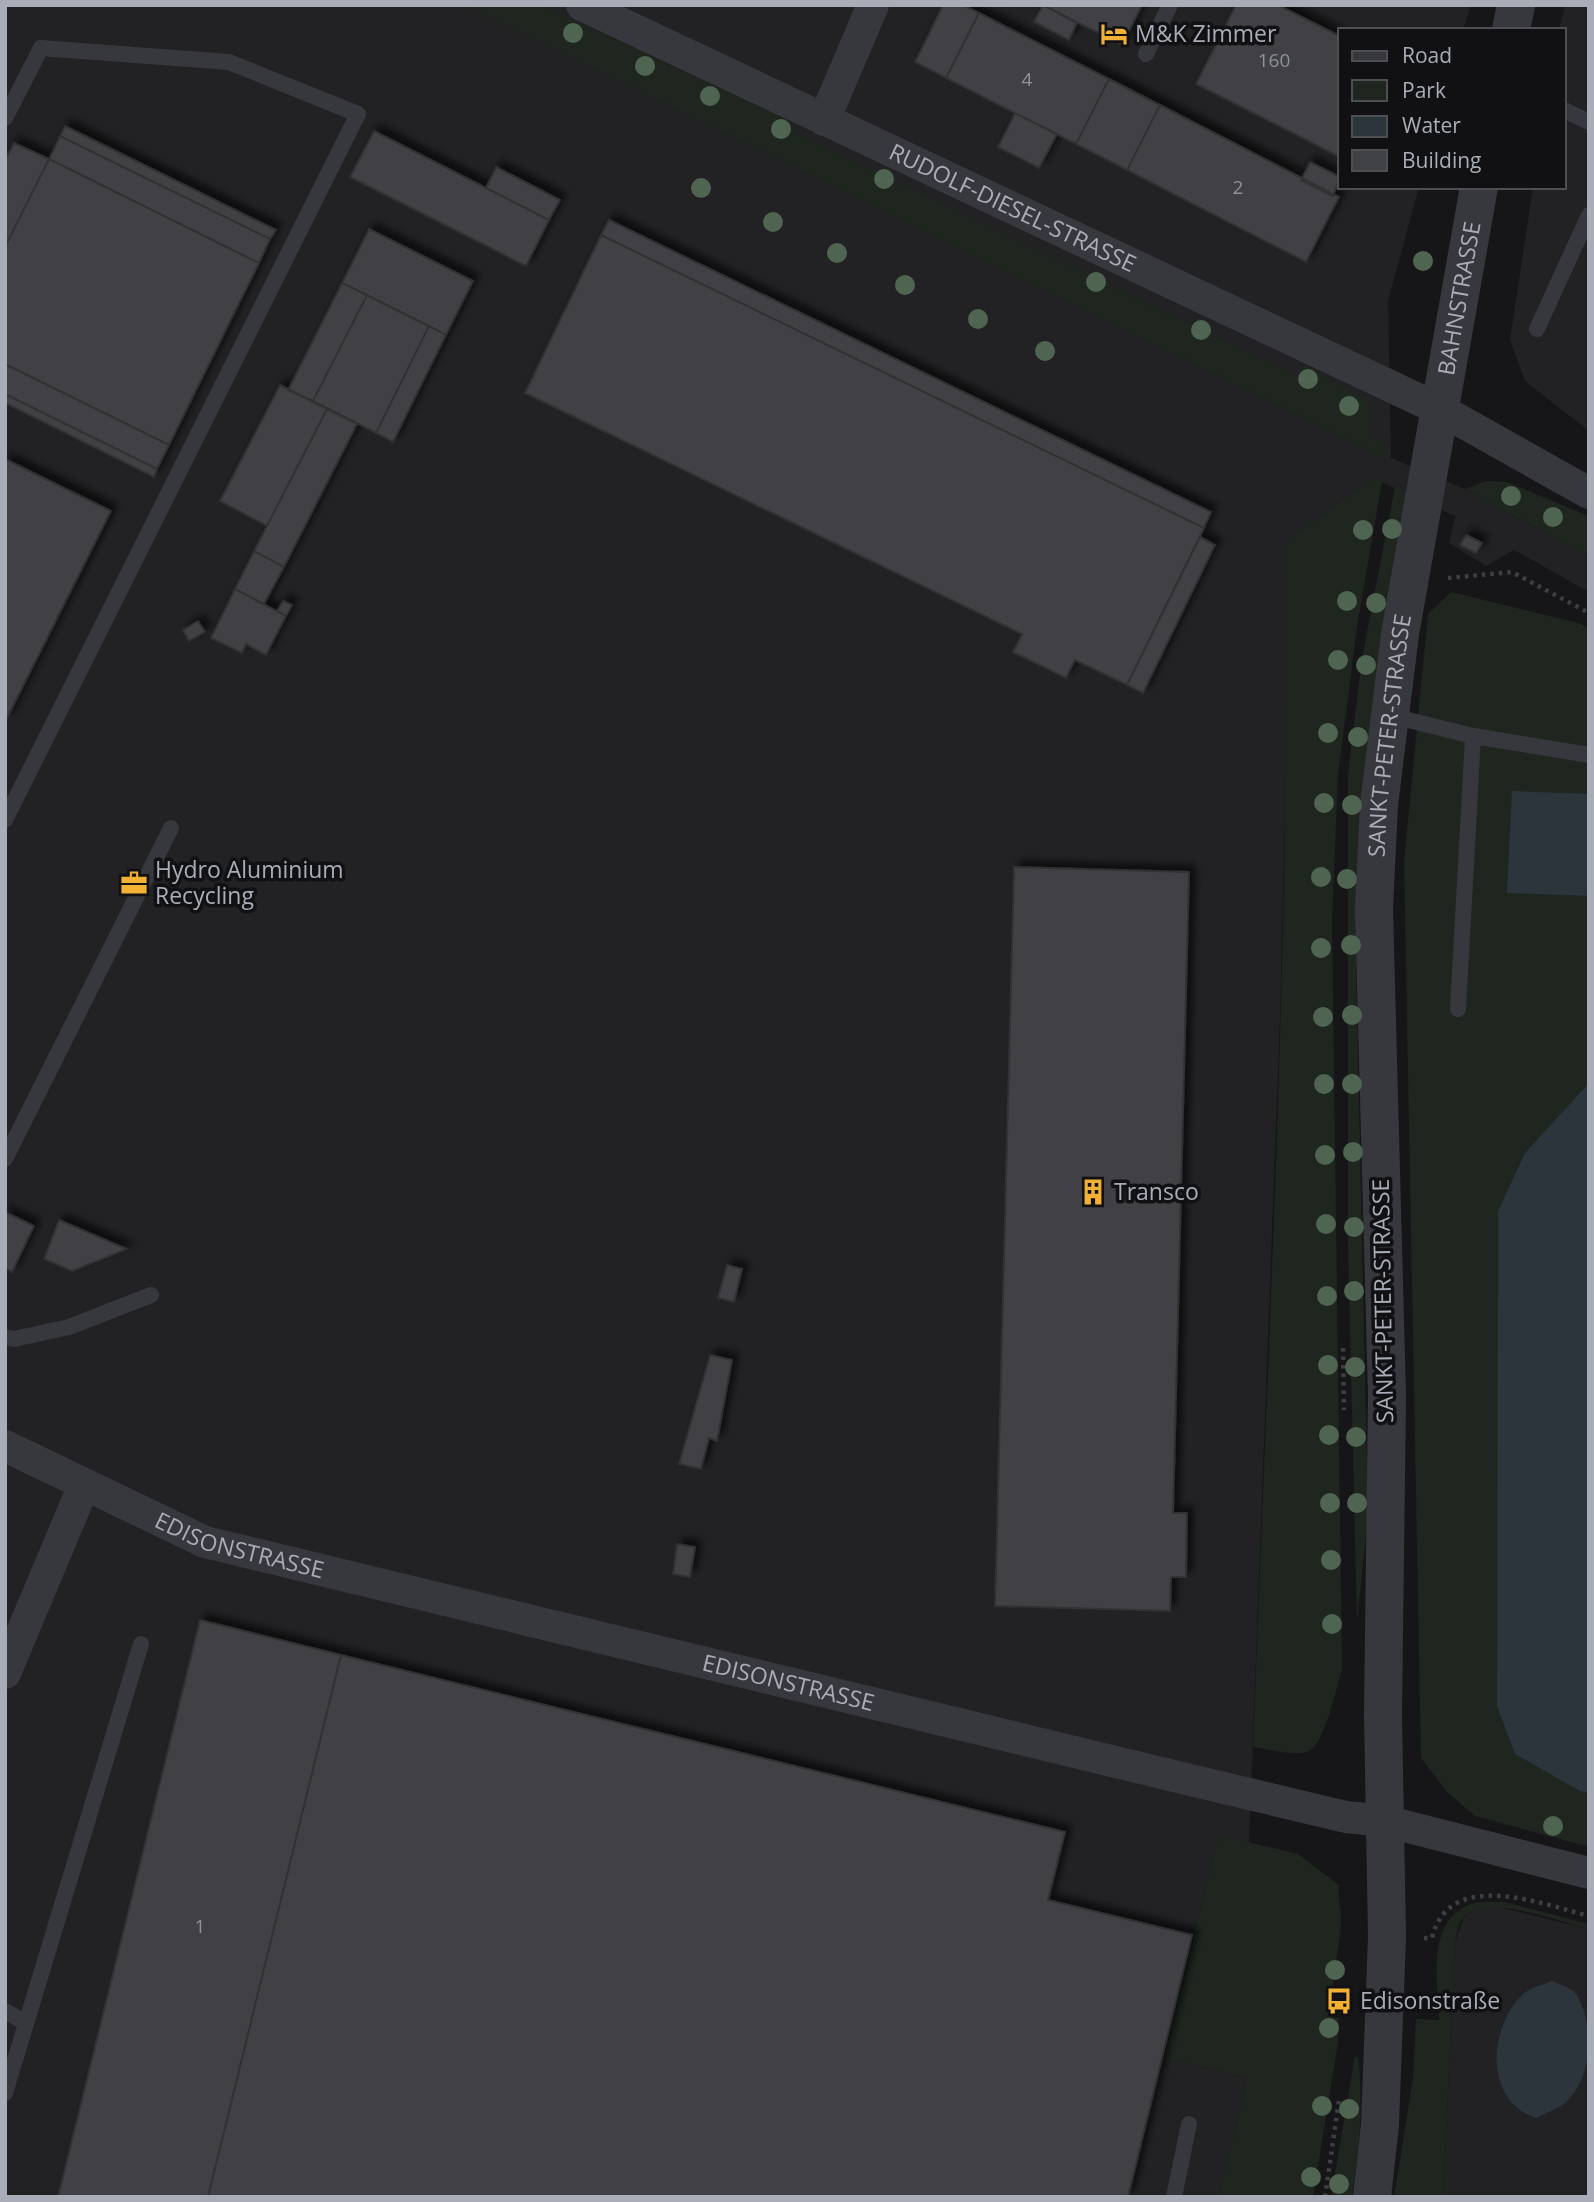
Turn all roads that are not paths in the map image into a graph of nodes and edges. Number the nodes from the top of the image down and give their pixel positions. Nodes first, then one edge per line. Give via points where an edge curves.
1 (582, 5) edge
2 (873, 5) edge
3 (1170, 5) edge
4 (1516, 5) edge
5 (1511, 28) edge
6 (1146, 54) dead end
7 (1566, 111) edge
8 (5, 118) edge
9 (824, 120) junction
10 (1589, 122) edge
11 (1479, 189) edge
12 (1589, 215) edge
13 (1538, 329) dead end
14 (1441, 410) junction
15 (1589, 493) edge
16 (1388, 715) junction
17 (1473, 736) junction
18 (1589, 755) edge
19 (5, 820) edge
20 (171, 828) dead end
21 (1458, 1009) dead end
22 (5, 1158) edge
23 (151, 1295) dead end
24 (5, 1337) edge
25 (5, 1446) edge
26 (84, 1485) junction
27 (141, 1644) dead end
28 (5, 1673) edge
29 (1385, 1821) junction
30 (1589, 1873) edge
31 (5, 2011) edge
32 (26, 2023) junction
33 (5, 2093) edge
34 (1189, 2124) dead end
35 (1174, 2197) edge
36 (1372, 2197) edge

1 - 9 street, RUDOLF-DIESEL-STRASSE
2 - 9 street
3 - 6 lane
4 - 5 street
7 - 10 lane
8 - 19 lane via 41,48 229,62 358,114
9 - 14 street, RUDOLF-DIESEL-STRASSE
11 - 14 street, BAHNSTRASSE
12 - 13 lane
14 - 15 street, RUDOLF-DIESEL-STRASSE
14 - 16 street, SANKT-PETER-STRASSE
16 - 17 lane
16 - 29 street, SANKT-PETER-STRASSE via 1374,909 1387,1396
17 - 18 lane
17 - 21 lane
20 - 22 lane
23 - 24 lane via 69,1327
25 - 26 street, EDISONSTRASSE
26 - 28 street
26 - 29 street, EDISONSTRASSE via 205,1542 1346,1817
27 - 32 lane
29 - 30 street, EDISONSTRASSE
29 - 36 street, SANKT-PETER-STRASSE via 1387,1937 1380,2125
31 - 32 lane
32 - 33 lane
34 - 35 lane

